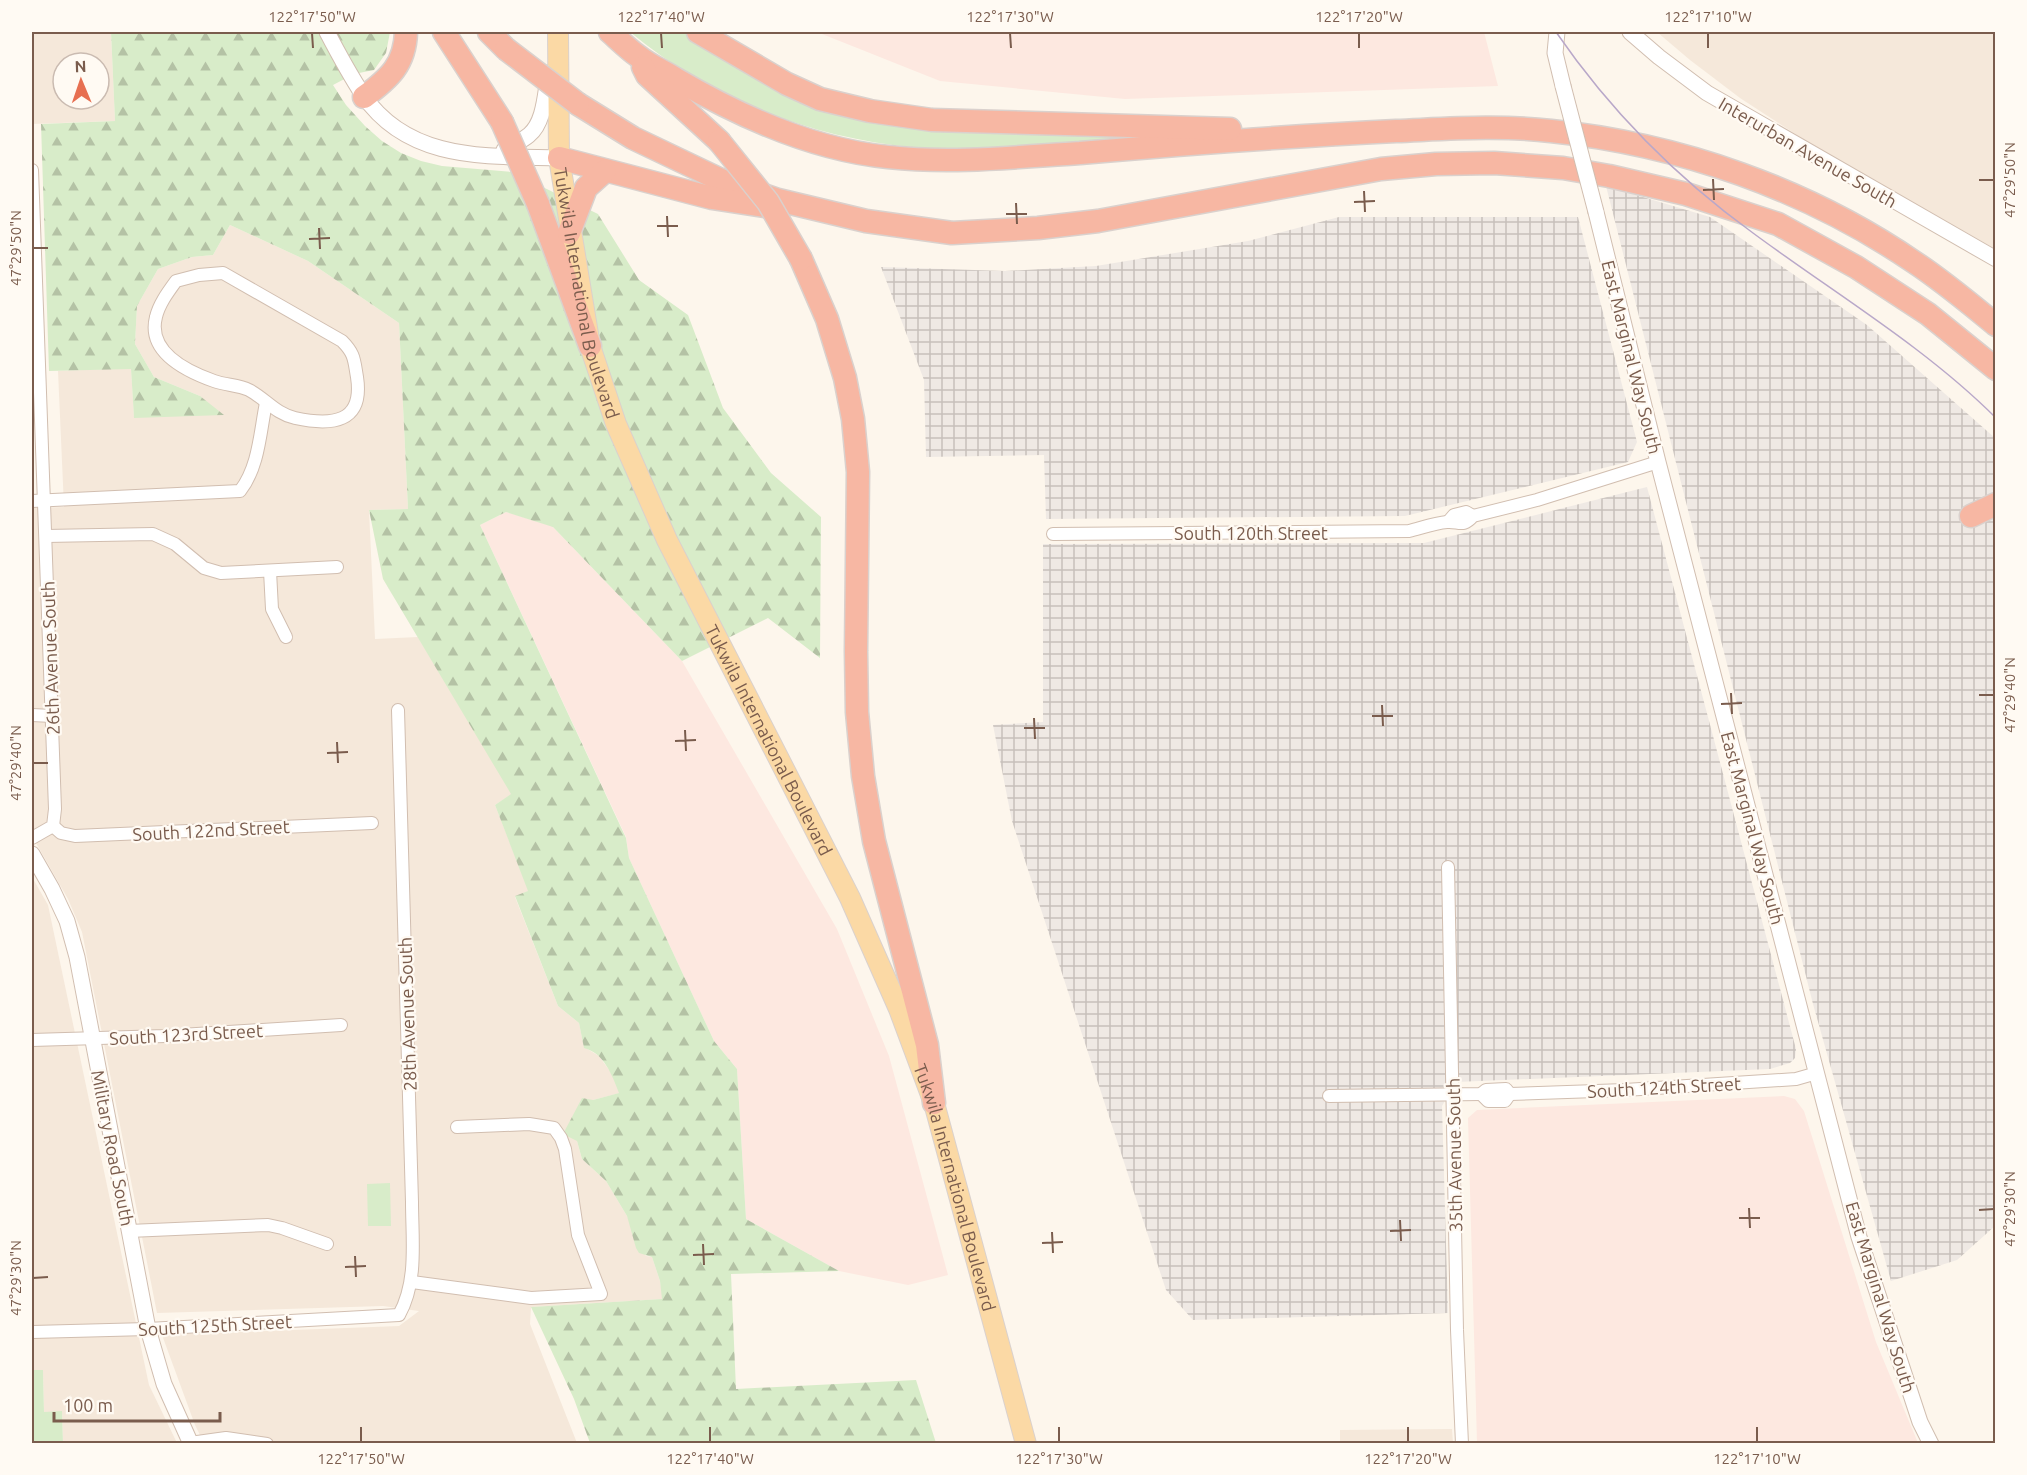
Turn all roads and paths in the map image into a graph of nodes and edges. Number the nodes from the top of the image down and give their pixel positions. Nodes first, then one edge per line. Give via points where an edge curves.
1 (327, 32) edge
2 (406, 32) edge
3 (444, 32) edge
4 (489, 32) edge
5 (558, 32) edge
6 (610, 32) edge
7 (698, 32) edge
8 (1557, 32) edge
9 (1630, 32) edge
10 (638, 56) junction
11 (364, 97) junction
12 (1315, 135) junction
13 (493, 156) junction
14 (559, 158) junction
15 (32, 170) edge
16 (605, 171) junction
17 (866, 221) junction
18 (569, 233) junction
19 (1995, 260) edge
20 (1995, 325) edge
21 (590, 346) junction
22 (1995, 369) edge
23 (266, 403) junction
24 (1658, 462) junction
25 (32, 501) edge
26 (45, 501) junction
27 (1995, 504) edge
28 (1971, 516) dead end
29 (1053, 534) dead end
30 (46, 536) junction
31 (337, 567) dead end
32 (270, 571) junction
33 (286, 637) dead end
34 (398, 710) dead end
35 (32, 715) edge
36 (52, 716) junction
37 (372, 823) dead end
38 (52, 826) junction
39 (32, 838) edge
40 (32, 854) edge
41 (1448, 867) dead end
42 (341, 1025) dead end
43 (92, 1037) junction
44 (32, 1040) edge
45 (1817, 1073) junction
46 (1454, 1095) junction
47 (1329, 1096) dead end
48 (934, 1104) junction
49 (456, 1127) dead end
50 (129, 1231) junction
51 (327, 1244) dead end
52 (412, 1282) junction
53 (399, 1315) joint
54 (148, 1329) junction
55 (32, 1332) edge
56 (191, 1443) edge
57 (267, 1443) edge
58 (1026, 1443) edge
59 (1462, 1443) edge
60 (1931, 1443) edge

1 - 11 street
2 - 11 highway via 402,57 396,67
3 - 21 highway, bridge via 502,122 538,204
4 - 17 highway, bridge via 578,104 633,138 723,181 777,200
5 - 13 street via 539,121 527,137
5 - 14 main road, Tukwila International Boulevard
6 - 10 highway
7 - 12 highway via 820,99 897,116
8 - 24 street, East Marginal Way South, bridge via 1555,54
9 - 19 street, Interurban Avenue South via 1707,93
10 - 12 highway via 720,104 790,134 886,157 961,161
10 - 48 highway, bridge via 647,75 719,141 768,202 801,259 827,320 845,378 858,472 857,712 863,776 874,841 927,1045
11 - 13 street via 414,140 450,151
12 - 20 highway via 1486,128 1548,130 1630,142 1686,156 1772,187 1847,221 1912,260
13 - 14 street
14 - 16 highway
14 - 18 main road, Tukwila International Boulevard
15 - 26 street, 26th Avenue South
16 - 17 highway via 712,198
16 - 18 highway via 586,188
17 - 22 highway via 952,233 1038,228 1098,221 1381,169 1494,163 1563,168 1686,194 1778,224 1856,267 1928,314
18 - 21 main road, Tukwila International Boulevard
21 - 48 main road, Tukwila International Boulevard via 616,424 667,540 850,898 899,1009
23 - 23 street via 249,390 214,381 176,364 165,354 154,329 156,315 176,281 223,273 342,341 353,353 358,401 341,420 294,418
23 - 26 street via 253,469 240,491
24 - 29 street, South 120th Street via 1537,500 1473,516 1466,512 1454,515 1449,522 1409,531
24 - 45 street, East Marginal Way South
25 - 26 street
26 - 30 street, 26th Avenue South
27 - 28 highway
30 - 32 street via 153,534 171,542 210,571
30 - 36 street, 26th Avenue South
31 - 32 street
32 - 33 street via 272,609
34 - 52 street, 28th Avenue South
35 - 36 street
36 - 38 street, 26th Avenue South
37 - 38 street, South 122nd Street via 75,836
38 - 39 street
40 - 43 street, Military Road South via 67,921
41 - 46 street, 35th Avenue South
42 - 43 street, South 123rd Street
43 - 44 street, South 123rd Street
43 - 50 street, Military Road South
45 - 46 street, South 124th Street via 1796,1079 1625,1090 1510,1094 1506,1089
45 - 60 street, East Marginal Way South via 1866,1259 1920,1422
46 - 47 street, South 124th Street
46 - 59 street, 35th Avenue South
48 - 58 main road, Tukwila International Boulevard
49 - 52 street via 529,1124 554,1128 565,1149 578,1235 601,1294 531,1298
50 - 51 street via 268,1225
50 - 54 street, Military Road South
52 - 53 street, 28th Avenue South
53 - 54 street, South 125th Street
54 - 55 street, South 125th Street
54 - 56 street, Military Road South via 164,1384
56 - 57 street via 226,1438

